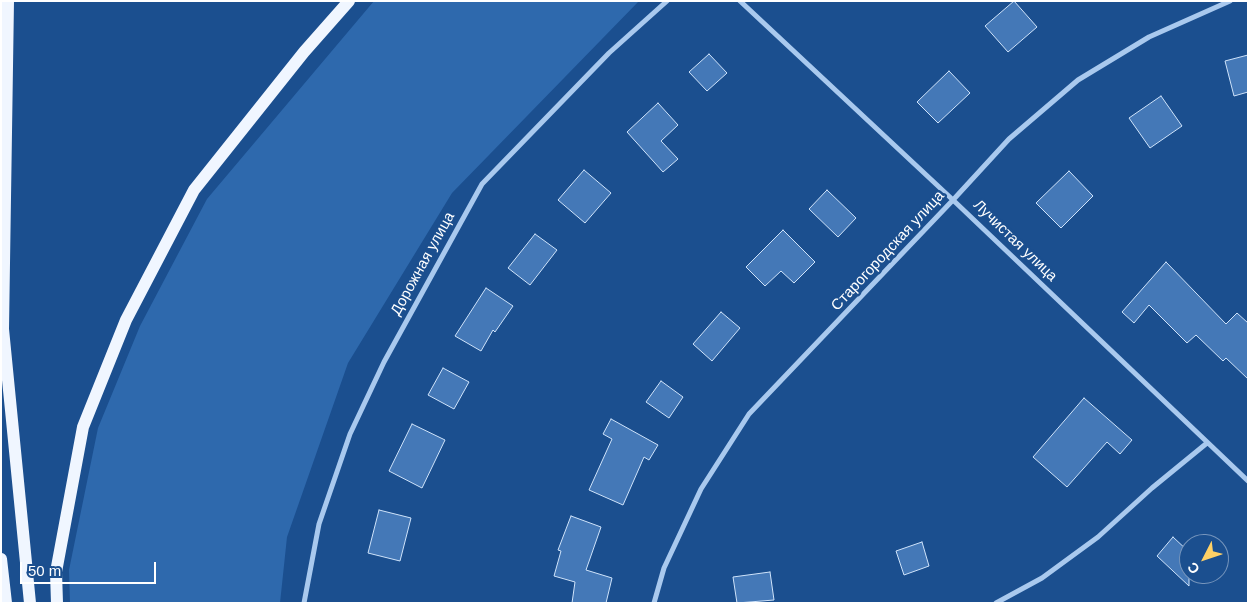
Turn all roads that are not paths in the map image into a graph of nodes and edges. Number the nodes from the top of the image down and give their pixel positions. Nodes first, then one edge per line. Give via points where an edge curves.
1 (8, 1) edge
2 (349, 1) edge
3 (667, 1) edge
4 (740, 1) edge
5 (1230, 1) edge
6 (953, 200) junction
7 (1207, 443) junction
8 (1248, 481) edge
9 (1, 559) edge
10 (6, 603) edge
11 (30, 603) edge
12 (57, 603) edge
13 (304, 603) edge
14 (654, 603) edge
15 (996, 603) edge

1 - 11 main road via 3,329
2 - 12 main road via 194,190 126,320 83,427 56,572
3 - 13 street, Дорожная улица via 609,53 482,184 384,362 350,434 319,524
4 - 6 street, Лучистая улица
5 - 6 street, Старогородская улица via 1149,36 1078,80 1009,138
6 - 7 street, Лучистая улица
6 - 14 street, Старогородская улица via 749,414 701,489 664,568
7 - 8 street, Лучистая улица
7 - 15 street via 1098,537 1042,578
9 - 10 main road

